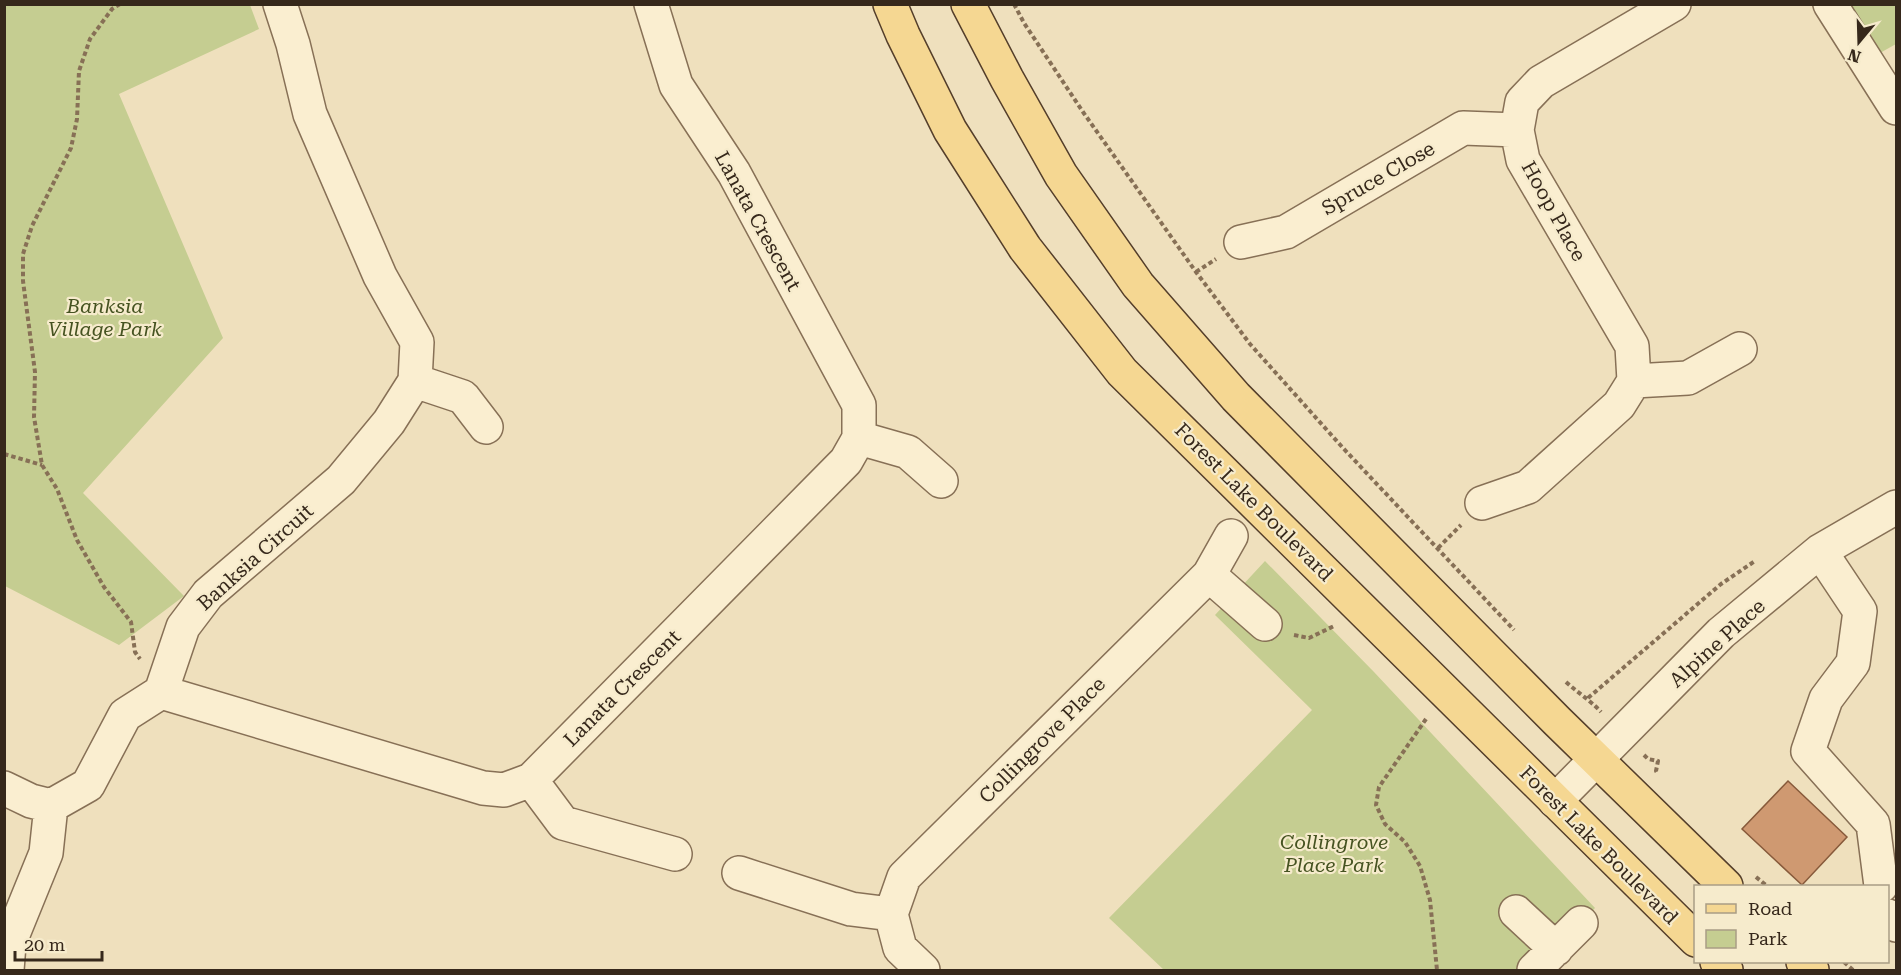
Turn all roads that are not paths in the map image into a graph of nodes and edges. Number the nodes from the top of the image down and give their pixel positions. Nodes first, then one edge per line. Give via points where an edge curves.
1 (280, 4) edge
2 (651, 4) edge
3 (890, 4) edge
4 (968, 4) edge
5 (1674, 4) edge
6 (1830, 4) edge
7 (1896, 108) edge
8 (1517, 130) junction
9 (1241, 242) dead end
10 (1740, 350) dead end
11 (415, 381) junction
12 (1634, 381) junction
13 (486, 427) dead end
14 (859, 438) junction
15 (940, 481) dead end
16 (1482, 503) dead end
17 (1896, 507) edge
18 (1232, 536) dead end
19 (1821, 551) junction
20 (1209, 575) junction
21 (1265, 624) road end
22 (161, 692) junction
23 (1596, 759) junction
24 (531, 780) junction
25 (4, 788) edge
26 (1555, 801) junction
27 (51, 806) junction
28 (675, 854) dead end
29 (739, 873) dead end
30 (1738, 879) edge
31 (1881, 885) edge
32 (1516, 912) dead end
33 (891, 914) junction
34 (1581, 923) dead end
35 (1694, 939) edge
36 (1545, 960) edge
37 (7, 970) edge
38 (923, 970) edge

1 - 11 street, Banksia Circuit via 310,114 380,276 417,342
2 - 14 street, Lanata Crescent via 676,85 734,173 859,405
3 - 26 main road, Forest Lake Boulevard via 950,130 1025,248 1122,372
4 - 23 main road via 1061,175 1138,285 1236,397
5 - 8 street, Hoop Place via 1541,82 1522,102
6 - 7 street
8 - 9 street, Spruce Close via 1463,128 1286,232
8 - 12 street, Hoop Place via 1523,160 1632,346
10 - 12 street via 1688,378
11 - 13 street via 463,397
11 - 22 street, Banksia Circuit via 389,422 341,480 208,594 183,627
12 - 16 street via 1619,405 1528,486
14 - 15 street via 908,452
14 - 24 street, Lanata Crescent via 846,461
17 - 19 street, Alpine Place
18 - 20 street, Collingrove Place
19 - 23 street, Alpine Place via 1721,633
19 - 31 street via 1860,611 1853,663 1826,699 1808,751 1873,824
20 - 21 street
20 - 33 street, Collingrove Place via 904,877
22 - 24 street, Lanata Crescent via 483,788 504,790
22 - 27 street via 125,715 88,785
23 - 26 street, Alpine Place
23 - 30 main road
24 - 28 street via 563,823
25 - 27 street
26 - 35 main road, Forest Lake Boulevard
27 - 37 street via 46,853 9,944
29 - 33 street via 851,909
32 - 36 street
33 - 38 street via 900,948
34 - 36 street

